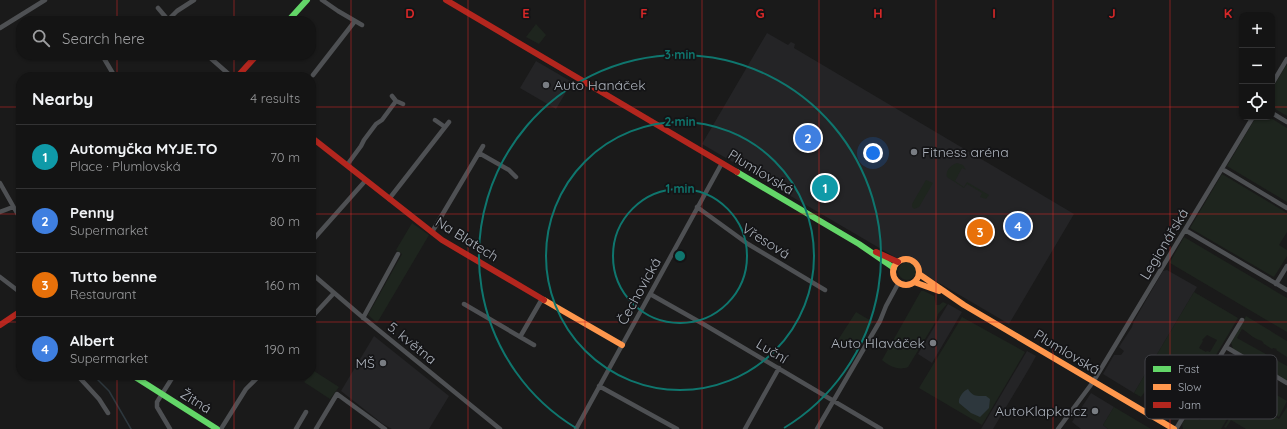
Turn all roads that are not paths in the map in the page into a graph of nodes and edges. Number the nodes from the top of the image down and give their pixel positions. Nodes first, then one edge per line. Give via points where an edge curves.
1 (45, 0) edge
2 (194, 0) edge
3 (307, 0) edge
4 (322, 0) edge
5 (446, 0) edge
6 (158, 8) dead end
7 (19, 16) edge
8 (165, 16) edge
9 (173, 16) edge
10 (293, 16) edge
11 (16, 18) edge
12 (355, 21) junction
13 (362, 25) dead end
14 (0, 28) edge
15 (1287, 59) edge
16 (105, 60) edge
17 (213, 60) edge
18 (252, 60) edge
19 (112, 72) edge
20 (226, 72) edge
21 (242, 72) edge
22 (315, 72) edge
23 (1275, 79) edge
24 (392, 96) dead end
25 (396, 101) junction
26 (403, 104) dead end
27 (1275, 116) edge
28 (435, 120) dead end
29 (1251, 120) edge
30 (449, 122) dead end
31 (1287, 122) edge
32 (445, 127) junction
33 (316, 141) edge
34 (483, 146) dead end
35 (479, 153) junction
36 (722, 163) junction
37 (347, 166) junction
38 (1222, 169) junction
39 (516, 177) dead end
40 (366, 180) junction
41 (0, 183) edge
42 (388, 199) junction
43 (14, 207) junction
44 (697, 207) junction
45 (1287, 208) edge
46 (16, 211) edge
47 (0, 212) edge
48 (1185, 230) junction
49 (432, 232) junction
50 (316, 236) edge
51 (398, 254) dead end
52 (896, 265) junction
53 (1287, 266) edge
54 (919, 274) junction
55 (0, 276) edge
56 (316, 277) edge
57 (899, 282) junction
58 (914, 282) junction
59 (1276, 284) junction
60 (16, 290) edge
61 (825, 290) dead end
62 (1287, 290) edge
63 (334, 293) junction
64 (650, 294) junction
65 (948, 295) junction
66 (542, 299) junction
67 (464, 304) dead end
68 (316, 313) edge
69 (16, 315) edge
70 (363, 318) junction
71 (1242, 320) dead end
72 (0, 325) edge
73 (520, 337) junction
74 (534, 345) dead end
75 (622, 345) junction
76 (1226, 347) junction
77 (1221, 355) edge
78 (1240, 355) edge
79 (779, 368) junction
80 (1277, 377) edge
81 (82, 380) edge
82 (140, 380) edge
83 (171, 380) edge
84 (255, 380) edge
85 (1094, 382) junction
86 (1287, 383) edge
87 (599, 386) junction
88 (162, 394) junction
89 (834, 400) junction
90 (306, 412) dead end
91 (1145, 412) edge
92 (108, 413) dead end
93 (1158, 419) edge
94 (1181, 419) edge
95 (170, 429) edge
96 (217, 429) edge
97 (221, 429) edge
98 (296, 429) edge
99 (316, 429) edge
100 (385, 429) edge
101 (500, 429) edge
102 (576, 429) edge
103 (677, 429) edge
104 (744, 429) edge
105 (817, 429) edge
106 (881, 429) edge
107 (1058, 429) edge
108 (1175, 429) edge

1 - 7 street
2 - 9 street
3 - 10 main road
4 - 12 street
5 - 36 main road, Plumlovská
6 - 8 street
11 - 14 street
12 - 13 street
12 - 22 street
15 - 23 street
16 - 19 street
17 - 20 street
18 - 21 main road
24 - 25 street
25 - 26 street
25 - 37 street via 376,124
27 - 31 street
28 - 32 street
29 - 38 street, Legionářská
30 - 32 street
32 - 42 street
33 - 37 main road, Na Blatech
34 - 35 street
35 - 39 street via 509,170
35 - 49 street
36 - 44 street, Čechovická
36 - 52 main road, Plumlovská
37 - 40 main road, Na Blatech
38 - 45 street
38 - 48 street, Legionářská
40 - 42 main road, Na Blatech
40 - 50 street
41 - 43 street
42 - 49 main road, Na Blatech
43 - 46 street
43 - 47 street
44 - 61 street, Vřesová via 748,244
44 - 64 street, Čechovická
48 - 59 street
48 - 85 street, Legionářská
49 - 66 main road, Na Blatech
51 - 70 street
52 - 54 main road, Plumlovská via 905,259 912,260 918,266
52 - 57 main road via 894,276
53 - 59 street
54 - 58 main road
54 - 65 main road, Plumlovská
55 - 60 street
56 - 63 street, 5. května
57 - 58 main road, Plumlovská
57 - 89 street via 881,319
58 - 65 main road, Plumlovská
59 - 62 street
63 - 68 street
63 - 70 street, 5. května
64 - 75 street, Čechovická
64 - 79 street, Luční
65 - 85 main road, Plumlovská
66 - 73 street
66 - 75 main road, Na Blatech
67 - 73 street
69 - 72 main road
70 - 101 street, 5. května
71 - 76 street
73 - 74 street
75 - 87 street, Čechovická
76 - 77 street
76 - 78 street
79 - 89 street, Luční
79 - 104 street
80 - 86 street
81 - 92 street
82 - 88 main road, Žitná
83 - 88 street
84 - 97 street via 246,389
85 - 91 main road, Plumlovská
85 - 107 street, Legionářská
87 - 102 street, Čechovická
87 - 103 street
88 - 95 street, Žitná via 157,405
88 - 96 main road, Žitná
89 - 105 street
89 - 106 street, Luční
90 - 98 street
93 - 108 main road, Plumlovská
94 - 108 street
99 - 100 street via 337,394

